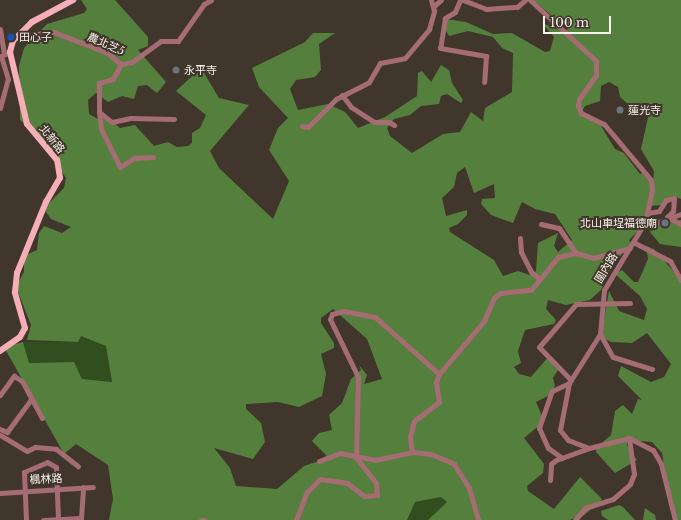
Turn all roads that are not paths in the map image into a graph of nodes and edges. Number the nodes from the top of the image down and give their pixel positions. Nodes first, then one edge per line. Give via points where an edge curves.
1 (73, 0) edge
2 (211, 0) edge
3 (431, 0) edge
4 (442, 0) edge
5 (462, 0) edge
6 (525, 0) edge
7 (530, 0) edge
8 (434, 6) junction
9 (0, 29) edge
10 (17, 36) junction
11 (7, 53) junction
12 (121, 64) junction
13 (484, 82) dead end
14 (342, 95) junction
15 (0, 107) edge
16 (99, 112) junction
17 (174, 119) dead end
18 (394, 125) dead end
19 (302, 126) dead end
20 (153, 157) dead end
21 (648, 213) junction
22 (681, 214) edge
23 (667, 217) junction
24 (541, 224) dead end
25 (681, 224) edge
26 (641, 228) junction
27 (520, 238) dead end
28 (631, 245) junction
29 (576, 254) junction
30 (540, 279) junction
31 (681, 280) edge
32 (604, 302) junction
33 (630, 303) dead end
34 (600, 334) junction
35 (0, 351) edge
36 (652, 369) dead end
37 (439, 374) junction
38 (570, 381) junction
39 (0, 395) edge
40 (32, 398) junction
41 (42, 418) dead end
42 (0, 429) edge
43 (0, 435) edge
44 (629, 438) junction
45 (589, 448) junction
46 (412, 452) junction
47 (356, 457) junction
48 (562, 458) junction
49 (319, 460) dead end
50 (78, 466) dead end
51 (550, 480) dead end
52 (57, 487) junction
53 (83, 487) junction
54 (93, 487) dead end
55 (24, 490) junction
56 (0, 493) edge
57 (58, 519) edge
58 (26, 520) edge
59 (43, 520) edge
60 (296, 520) edge
61 (478, 520) edge
62 (576, 520) edge
63 (675, 520) edge

1 - 10 main road via 32,22
2 - 12 street, 農北芝5 via 204,4 178,41 161,41 132,62
3 - 8 street
4 - 8 street
5 - 6 street via 486,9 517,7
5 - 13 street via 455,12 445,18 440,48 486,56
7 - 21 street, 圍內路 via 596,61 596,75 579,99 578,106 581,113 604,124 651,180
8 - 14 street via 423,40 405,58 380,63 369,82
9 - 11 street
10 - 11 main road
10 - 12 street, 農北芝5 via 53,32 106,52
11 - 15 street via 0,62 8,79
11 - 35 main road, 北新路 via 27,124 57,160 60,178 46,202 17,273 15,292 25,328 20,337
12 - 16 street via 113,79 99,83
14 - 18 street via 351,107 374,122 389,122
14 - 19 street via 308,126
16 - 17 street via 112,122 131,118
16 - 20 street via 101,129 120,167 134,158
21 - 23 street via 659,210 666,200 674,198 673,211
21 - 26 street, 圍內路
22 - 23 street
23 - 25 street
23 - 26 street
24 - 29 street via 559,228
26 - 28 street, 圍內路
27 - 30 street via 521,252 531,272
28 - 29 street via 593,258
28 - 31 street via 670,261
28 - 32 street, 圍內路 via 605,286
29 - 30 street via 558,257
30 - 37 street via 531,290 500,293 494,298 484,321
32 - 33 street
32 - 34 street, 圍內路
32 - 38 street via 576,304 539,347
34 - 36 street via 613,357
34 - 38 street, 圍內路
37 - 46 street via 436,382 439,402 414,421 410,437
37 - 47 street via 375,317 344,311 332,314 330,319 358,377
38 - 45 street, 圍內路 via 560,430 568,440
38 - 48 street via 552,391 539,428 548,448
39 - 40 street via 14,376
40 - 41 street
40 - 42 street via 7,432
43 - 50 street via 27,451 35,447 56,449
44 - 45 street
44 - 62 street via 634,474 630,484 613,499 585,508
44 - 63 street via 653,450 661,464
45 - 48 street
46 - 47 street via 375,460
46 - 61 street via 431,454 454,464 469,488
47 - 49 street via 334,453
47 - 60 street via 376,483 377,495 364,496 347,483 320,479 307,492
48 - 51 street via 551,464
52 - 53 street, 楓林路
52 - 55 street, 楓林路
52 - 55 street via 56,467 47,462 24,472
52 - 57 street
53 - 54 street, 楓林路
53 - 57 street via 81,518
55 - 56 street, 楓林路
55 - 58 street
57 - 59 street

